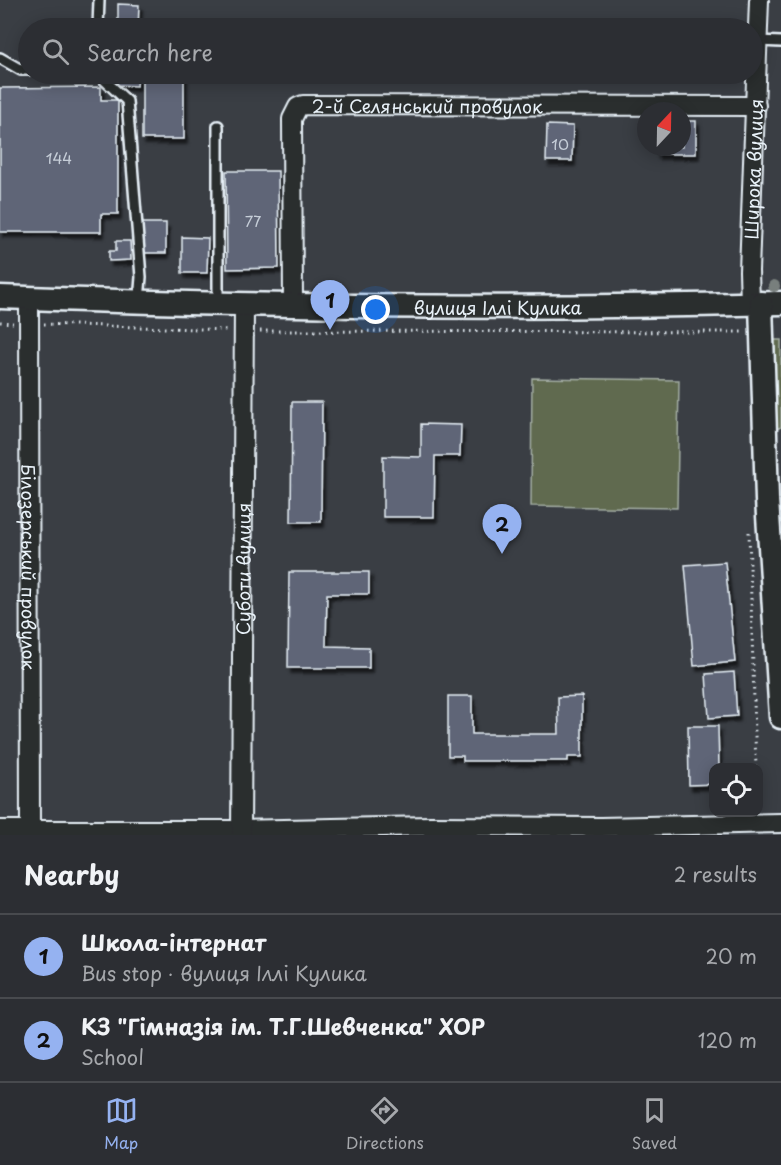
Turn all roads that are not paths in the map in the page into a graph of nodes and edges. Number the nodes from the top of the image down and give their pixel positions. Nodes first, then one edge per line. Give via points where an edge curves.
1 (99, 0) edge
2 (759, 0) edge
3 (98, 18) edge
4 (759, 18) edge
5 (763, 41) edge
6 (781, 42) edge
7 (0, 58) edge
8 (18, 68) edge
9 (109, 84) edge
10 (757, 84) edge
11 (756, 106) junction
12 (218, 126) dead end
13 (0, 297) edge
14 (29, 298) junction
15 (139, 301) junction
16 (218, 303) junction
17 (764, 303) edge
18 (244, 304) junction
19 (293, 304) junction
20 (774, 504) edge
21 (781, 717) edge
22 (781, 824) edge
23 (0, 830) edge
24 (431, 831) edge
25 (601, 831) edge
26 (241, 832) edge
27 (30, 833) edge

1 - 3 lane
2 - 4 street, Широка вулиця
5 - 6 lane
7 - 8 lane
9 - 15 lane via 127,100 141,277
10 - 11 street, Широка вулиця
11 - 17 street, Широка вулиця via 749,271
11 - 19 street, 2-й Селянський провулок via 297,107 292,119
12 - 16 lane
13 - 14 street, вулиця Іллі Кулика
14 - 15 street, вулиця Іллі Кулика
14 - 27 street, Білозерський провулок
15 - 16 street, вулиця Іллі Кулика
16 - 18 street, вулиця Іллі Кулика
17 - 19 street, вулиця Іллі Кулика via 556,307
17 - 20 street, Широка вулиця
18 - 19 street, вулиця Іллі Кулика
18 - 26 street, Суботи вулиця
20 - 21 street, Широка вулиця
22 - 25 street
23 - 27 street
24 - 25 street
24 - 26 street
26 - 27 street

